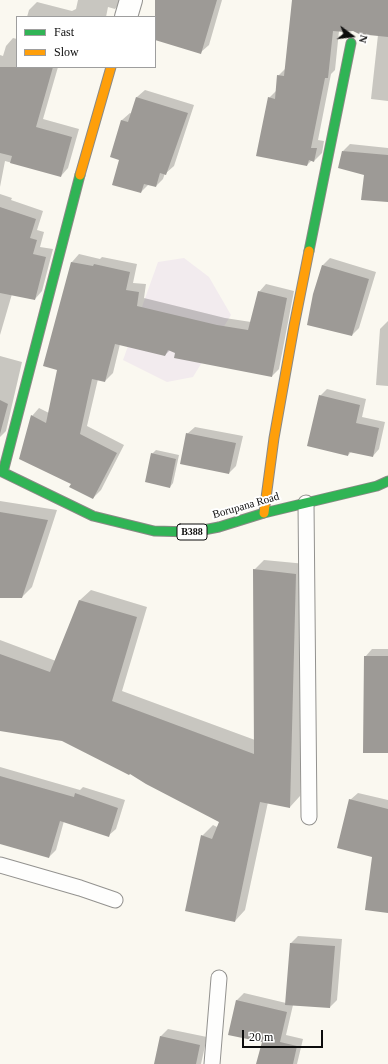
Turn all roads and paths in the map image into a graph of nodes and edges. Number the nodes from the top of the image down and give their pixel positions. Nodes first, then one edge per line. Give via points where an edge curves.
1 (131, 0) edge
2 (126, 16) edge
3 (351, 43) dead end
4 (111, 68) edge
5 (1, 472) edge
6 (388, 480) edge
7 (306, 503) junction
8 (264, 512) junction
9 (309, 817) dead end
10 (0, 866) edge
11 (115, 900) dead end
12 (219, 978) dead end
13 (212, 1064) edge

1 - 2 street
3 - 8 street via 294,326
4 - 5 street
5 - 8 street, Borupana Road / B388 via 93,516 154,531 206,530
6 - 7 street, Borupana Road / B388 via 377,486
7 - 8 street, Borupana Road / B388
7 - 9 lane
10 - 11 lane
12 - 13 lane

